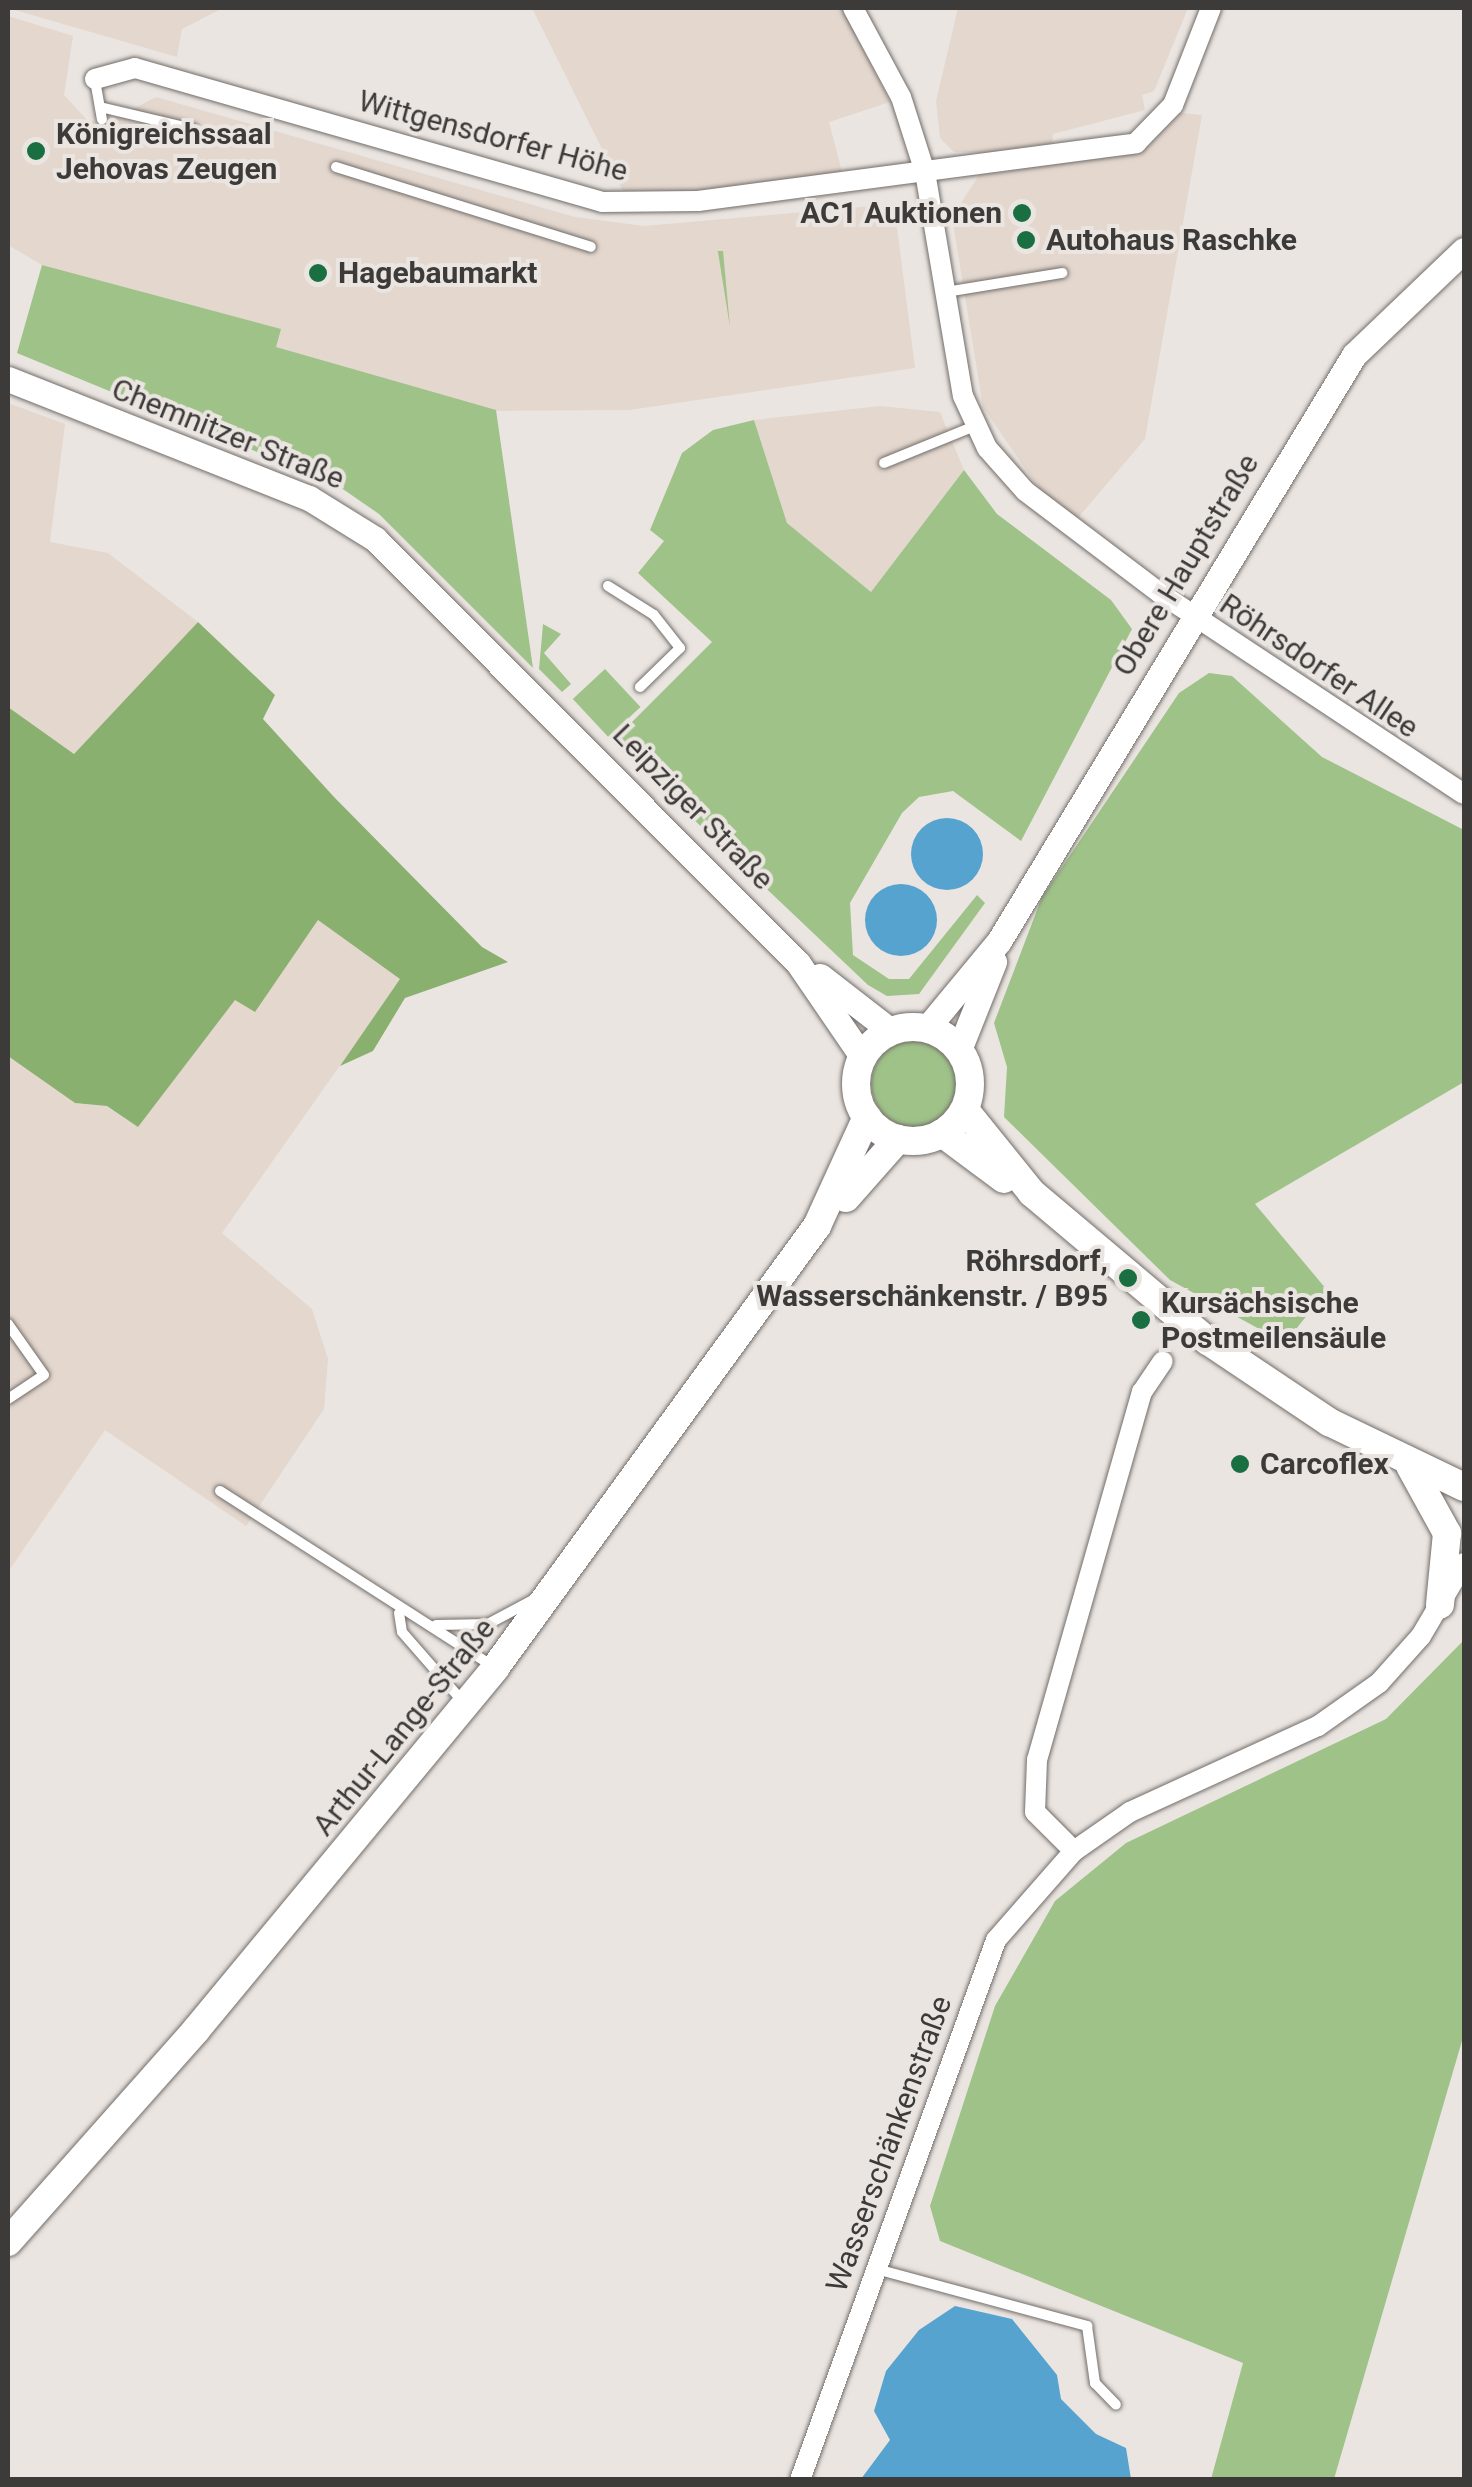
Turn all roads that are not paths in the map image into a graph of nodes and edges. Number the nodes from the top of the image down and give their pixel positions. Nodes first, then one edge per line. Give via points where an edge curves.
1 (853, 8) edge
2 (1212, 8) edge
3 (95, 79) joint
4 (193, 129) dead end
5 (336, 168) dead end
6 (925, 172) junction
7 (591, 247) dead end
8 (1464, 250) edge
9 (1062, 273) dead end
10 (946, 292) junction
11 (8, 379) edge
12 (977, 425) junction
13 (884, 463) dead end
14 (608, 586) dead end
15 (1192, 616) junction
16 (640, 688) dead end
17 (540, 696) joint
18 (1464, 794) edge
19 (999, 940) junction
20 (798, 963) junction
21 (927, 1028) junction
22 (891, 1031) junction
23 (959, 1050) junction
24 (862, 1058) junction
25 (964, 1110) junction
26 (867, 1117) junction
27 (942, 1134) junction
28 (898, 1139) junction
29 (1032, 1193) junction
30 (817, 1226) junction
31 (8, 1324) edge
32 (1163, 1361) dead end
33 (8, 1399) edge
34 (1406, 1461) junction
35 (1464, 1487) edge
36 (220, 1492) dead end
37 (1464, 1562) edge
38 (556, 1588) junction
39 (1440, 1605) junction
40 (399, 1613) junction
41 (435, 1625) junction
42 (495, 1668) junction
43 (465, 1704) junction
44 (1074, 1852) junction
45 (8, 2242) edge
46 (876, 2269) junction
47 (1116, 2405) dead end
48 (800, 2480) edge

1 - 6 street via 902,97
2 - 6 street, Wittgensdorfer Höhe via 1173,105 1136,143
3 - 4 lane, Wittgensdorfer Höhe via 101,113
3 - 6 street, Wittgensdorfer Höhe via 135,68 602,202 698,200
5 - 7 lane
6 - 10 street
8 - 15 street, Obere Hauptstraße via 1354,355
9 - 10 lane
10 - 12 street
11 - 17 street, Chemnitzer Straße via 341,515
12 - 13 lane
12 - 15 street, Röhrsdorfer Allee via 1025,492
14 - 16 lane via 654,614 680,648
15 - 18 street, Röhrsdorfer Allee
15 - 19 street, Obere Hauptstraße
17 - 20 street, Leipziger Straße
19 - 21 street, Obere Hauptstraße
19 - 23 street, Obere Hauptstraße
20 - 22 street, Leipziger Straße
20 - 24 street, Leipziger Straße
21 - 22 main road
21 - 23 main road
22 - 24 main road
23 - 25 main road via 971,1076
24 - 26 main road via 856,1087
25 - 27 main road
25 - 29 main road
26 - 28 main road
26 - 30 main road, Arthur-Lange-Straße
27 - 28 main road
27 - 29 main road
28 - 30 main road, Arthur-Lange-Straße
29 - 34 main road via 1208,1341
30 - 38 main road, Arthur-Lange-Straße
31 - 33 lane via 44,1375
32 - 44 street via 1142,1392 1037,1760 1035,1812
34 - 35 main road
34 - 39 main road via 1447,1533
36 - 40 lane
37 - 39 street, Wasserschänkenstraße
38 - 41 lane via 488,1624
38 - 42 main road, Arthur-Lange-Straße
39 - 44 street, Wasserschänkenstraße via 1379,1683 1318,1726 1130,1812
40 - 41 lane
40 - 43 lane via 402,1632
41 - 42 lane
42 - 43 main road, Arthur-Lange-Straße
43 - 45 main road, Arthur-Lange-Straße
44 - 46 street, Wasserschänkenstraße via 996,1940
46 - 47 lane via 1087,2326 1095,2383
46 - 48 street, Wasserschänkenstraße

